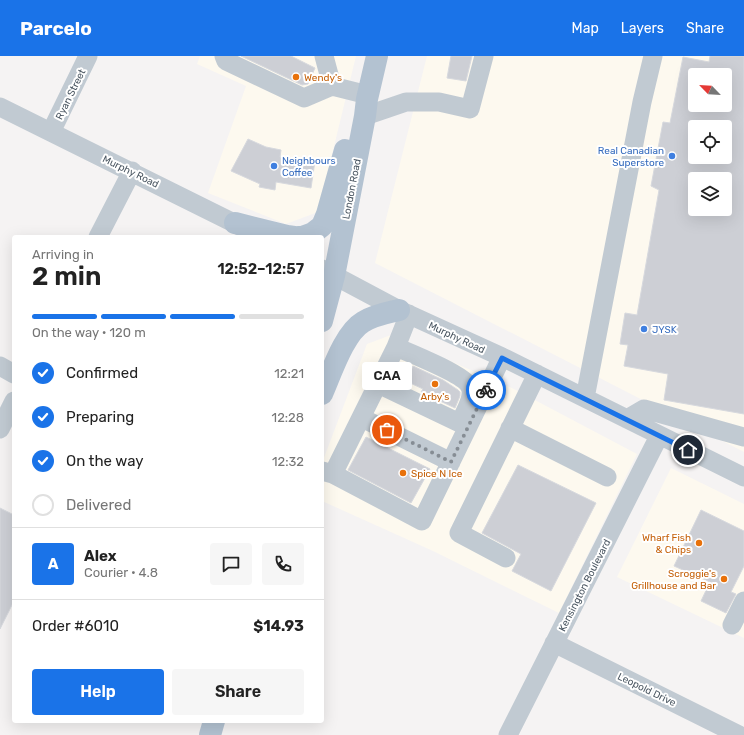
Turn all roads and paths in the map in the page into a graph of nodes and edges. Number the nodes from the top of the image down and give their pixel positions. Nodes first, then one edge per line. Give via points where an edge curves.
1 (88, 56) edge
2 (224, 56) edge
3 (238, 56) edge
4 (324, 56) edge
5 (377, 56) edge
6 (484, 56) edge
7 (653, 56) edge
8 (332, 86) junction
9 (291, 92) junction
10 (367, 103) junction
11 (0, 107) edge
12 (51, 132) junction
13 (132, 172) junction
14 (235, 223) junction
15 (99, 235) edge
16 (258, 235) edge
17 (281, 235) edge
18 (309, 235) edge
19 (328, 272) edge
20 (324, 305) edge
21 (404, 312) junction
22 (396, 347) junction
23 (502, 358) junction
24 (0, 366) edge
25 (12, 373) edge
26 (537, 374) junction
27 (378, 384) junction
28 (324, 389) edge
29 (585, 398) junction
30 (12, 405) edge
31 (362, 418) junction
32 (627, 420) junction
33 (464, 425) junction
34 (510, 428) junction
35 (0, 429) edge
36 (660, 436) junction
37 (744, 437) edge
38 (451, 462) junction
39 (327, 473) edge
40 (607, 477) dead end
41 (744, 477) edge
42 (506, 558) dead end
43 (744, 601) edge
44 (732, 625) dead end
45 (554, 643) junction
46 (508, 735) edge
47 (739, 735) edge

1 - 12 street, Ryan Street
2 - 9 street via 226,61
3 - 9 street via 287,81
4 - 8 street
5 - 10 main road, London Road
6 - 10 street via 470,109 439,102
7 - 29 street
8 - 9 street via 304,98
8 - 10 street
10 - 18 main road via 348,140 322,226
10 - 19 main road, London Road
11 - 12 street, Murphy Road
12 - 13 street, Murphy Road
13 - 14 street, Murphy Road
13 - 15 street
14 - 16 street, Murphy Road
14 - 17 main road
19 - 20 main road, London Road
19 - 21 street, Murphy Road
21 - 22 street
21 - 23 street, Murphy Road
21 - 28 main road via 379,315 357,326 336,361
22 - 27 street
22 - 33 street via 431,361 463,379 470,386 471,395
23 - 26 street, Murphy Road
23 - 33 street
24 - 25 street
26 - 29 street, Murphy Road
26 - 34 street
27 - 31 street
27 - 33 street
29 - 32 street, Murphy Road
30 - 35 street
31 - 38 street
31 - 39 street
32 - 36 street, Murphy Road
32 - 37 street via 644,409
33 - 38 street
34 - 40 street
34 - 42 street via 459,533
36 - 41 street, Murphy Road
36 - 45 street, Kensington Boulevard
38 - 39 street via 422,521
43 - 44 street
45 - 46 street, Kensington Boulevard
45 - 47 street, Leopold Drive

